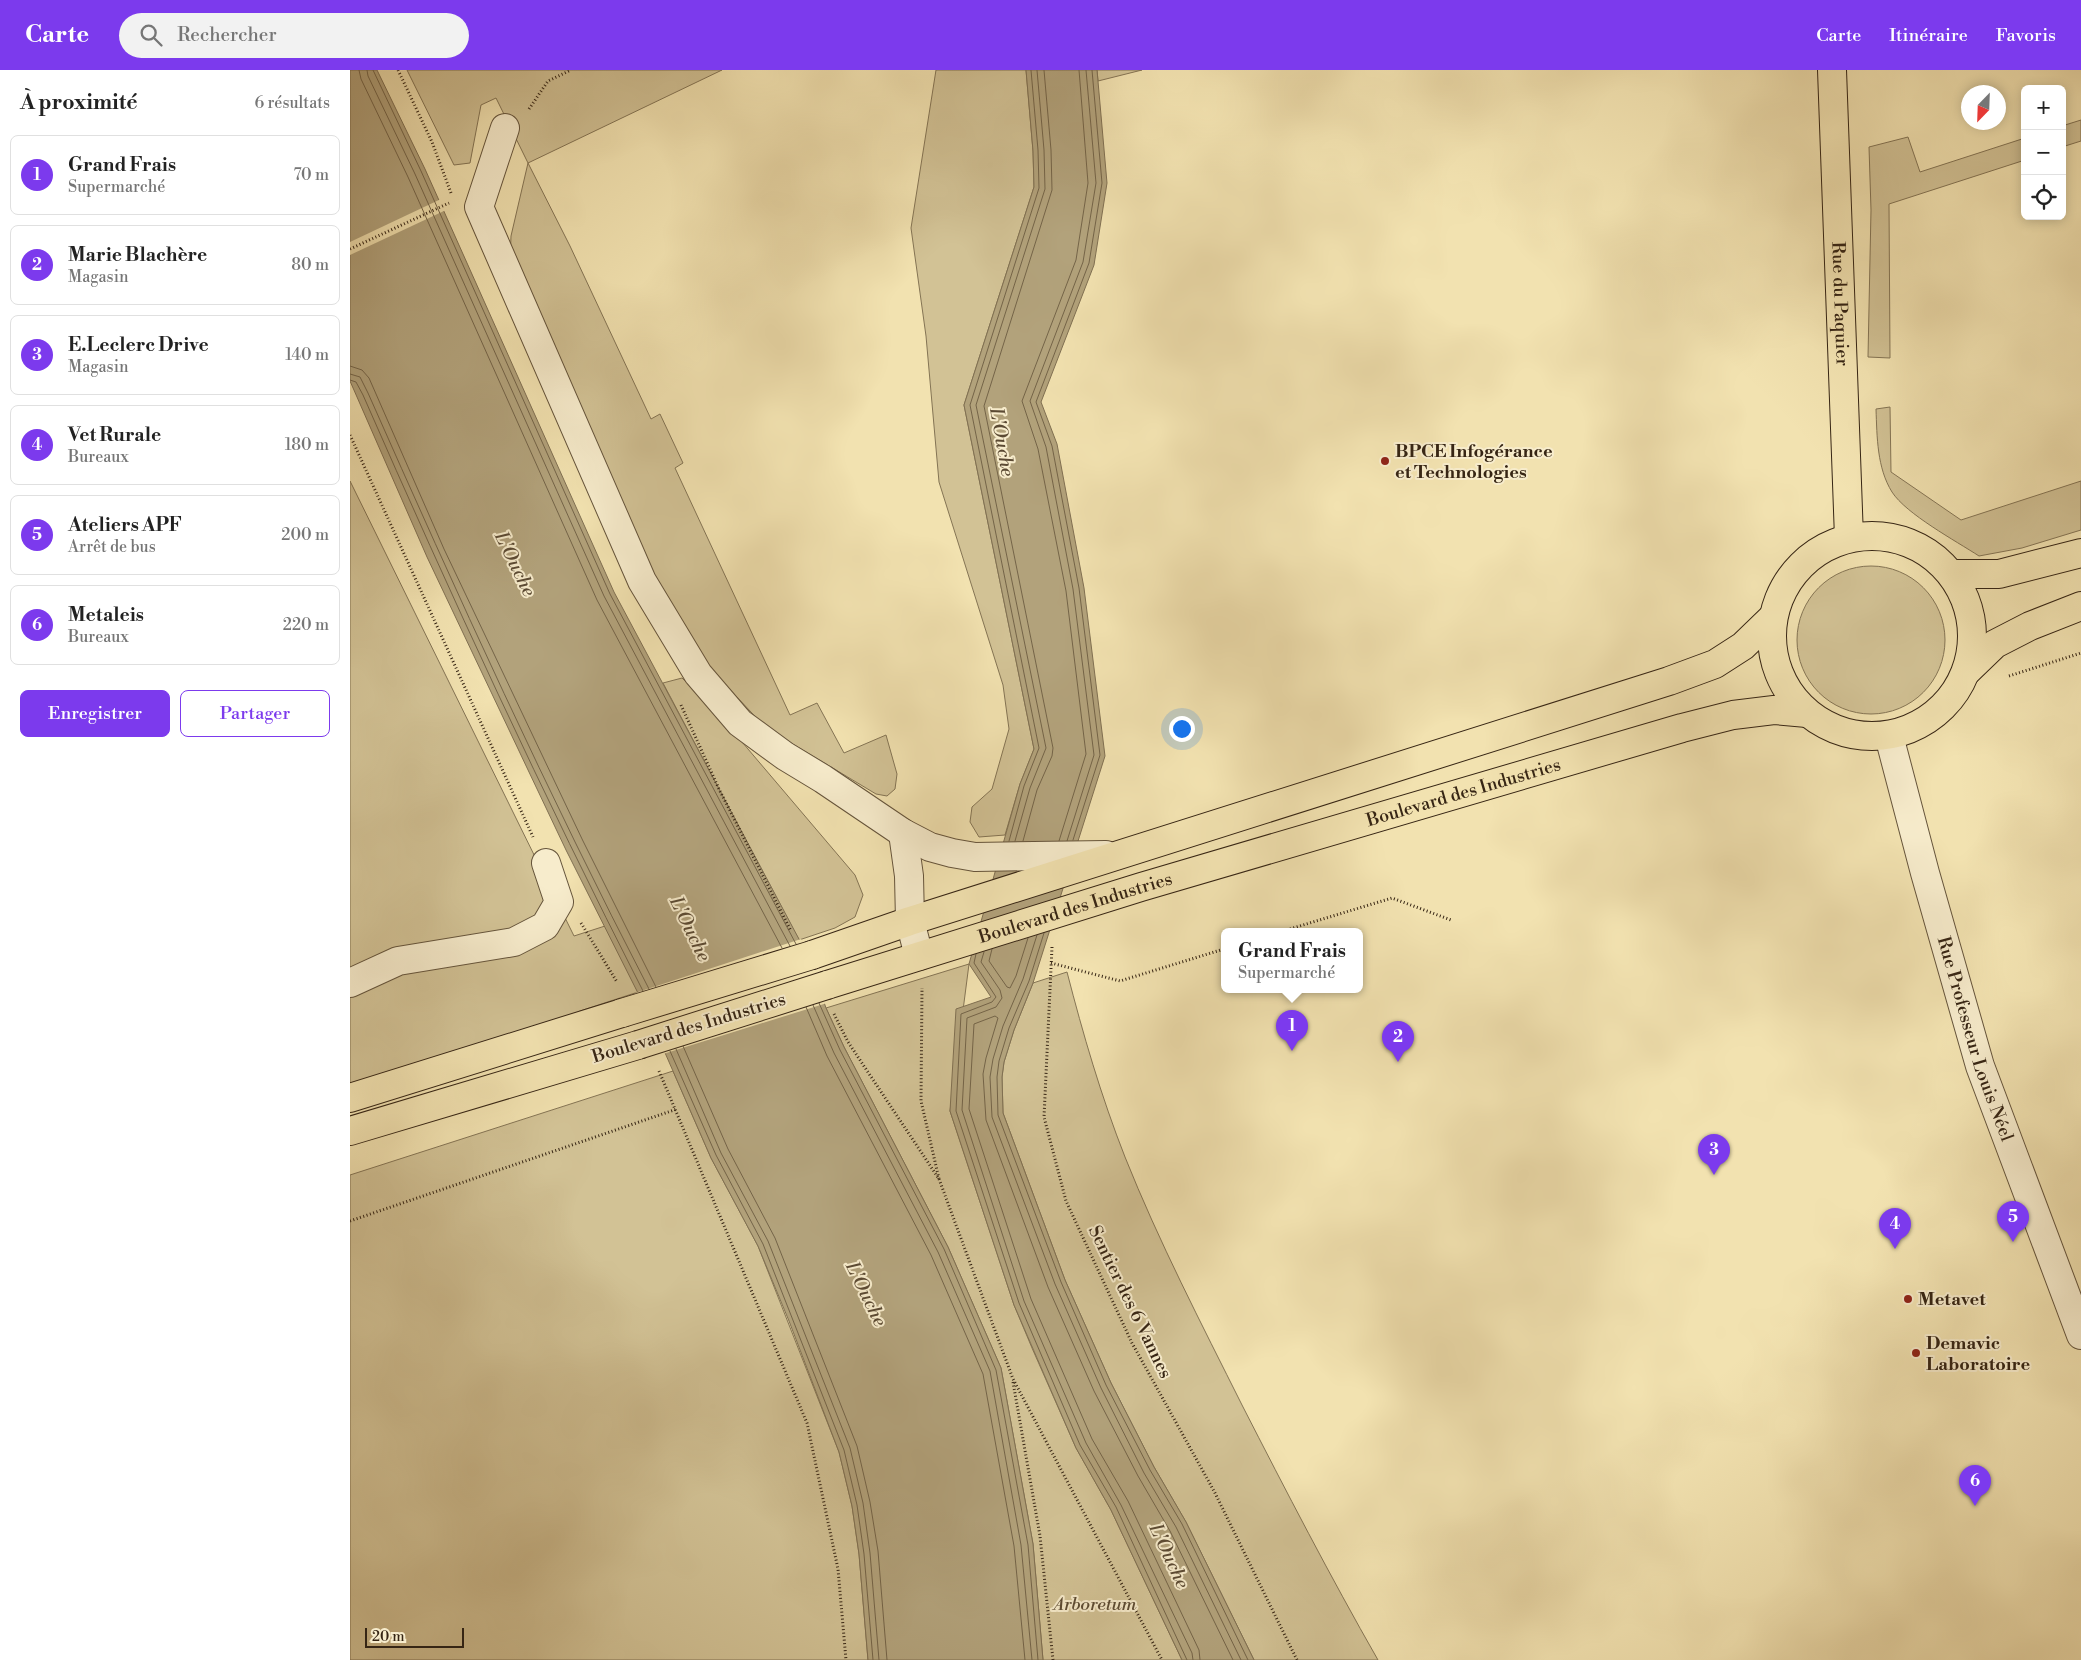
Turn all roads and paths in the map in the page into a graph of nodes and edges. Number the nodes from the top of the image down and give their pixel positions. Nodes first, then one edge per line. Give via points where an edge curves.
1 (398, 70) edge
2 (571, 70) edge
3 (1832, 70) edge
4 (505, 128) joint
5 (350, 249) edge
6 (1849, 538) junction
7 (2081, 553) edge
8 (1952, 574) junction
9 (2081, 606) edge
10 (1773, 617) junction
11 (2081, 653) edge
12 (1967, 671) junction
13 (2000, 679) dead end
14 (680, 701) dead end
15 (1807, 713) junction
16 (1889, 736) junction
17 (903, 833) junction
18 (1121, 855) junction
19 (546, 863) dead end
20 (1451, 920) dead end
21 (910, 921) junction
22 (1293, 928) edge
23 (1053, 942) dead end
24 (804, 946) junction
25 (1221, 950) edge
26 (1051, 963) junction
27 (921, 969) junction
28 (350, 983) edge
29 (829, 996) junction
30 (350, 1098) edge
31 (677, 1109) dead end
32 (350, 1131) edge
33 (939, 1179) junction
34 (350, 1221) edge
35 (2081, 1335) edge
36 (1013, 1379) junction
37 (1053, 1660) edge
38 (1162, 1660) edge
39 (1297, 1660) edge

1 - 5 path via 432,142 454,200
2 - 4 path via 548,81 520,122
3 - 6 main road, Rue du Paquier
4 - 17 street via 479,207 642,581 698,674 740,723
6 - 8 main road via 1878,536 1906,542 1932,555
6 - 10 main road via 1822,549 1799,566 1783,590
7 - 8 main road via 1998,574
8 - 12 main road via 1965,597 1972,621 1973,646
9 - 12 main road via 1995,644
10 - 15 main road via 1772,648 1781,678
10 - 18 main road, Boulevard des Industries via 1743,646 1715,664 1669,681
11 - 13 path
12 - 16 main road via 1956,693 1927,721
14 - 24 path via 719,789
15 - 16 main road via 1832,728 1860,736
15 - 27 main road, Boulevard des Industries via 1774,710 1733,715 1141,887 1063,912
16 - 35 street, Rue Professeur Louis Néel via 1980,1066
17 - 18 street via 930,847 975,857
17 - 21 street via 909,876
18 - 21 main road, Boulevard des Industries
19 - 28 street via 559,902 545,926 514,942 398,961
20 - 22 path via 1392,898
21 - 24 main road, Boulevard des Industries
21 - 27 street
23 - 26 path, Sentier des 6 Vannes
24 - 30 main road, Boulevard des Industries, bridge via 622,1013
25 - 26 path via 1120,981
26 - 39 path, Sentier des 6 Vannes via 1044,1117 1066,1202 1132,1343 1214,1491
27 - 29 main road, Boulevard des Industries
27 - 33 path via 921,1101
29 - 32 main road, Boulevard des Industries, bridge via 638,1045
29 - 33 path via 848,1042
31 - 34 path
33 - 36 path
36 - 37 path via 1040,1536
36 - 38 path

